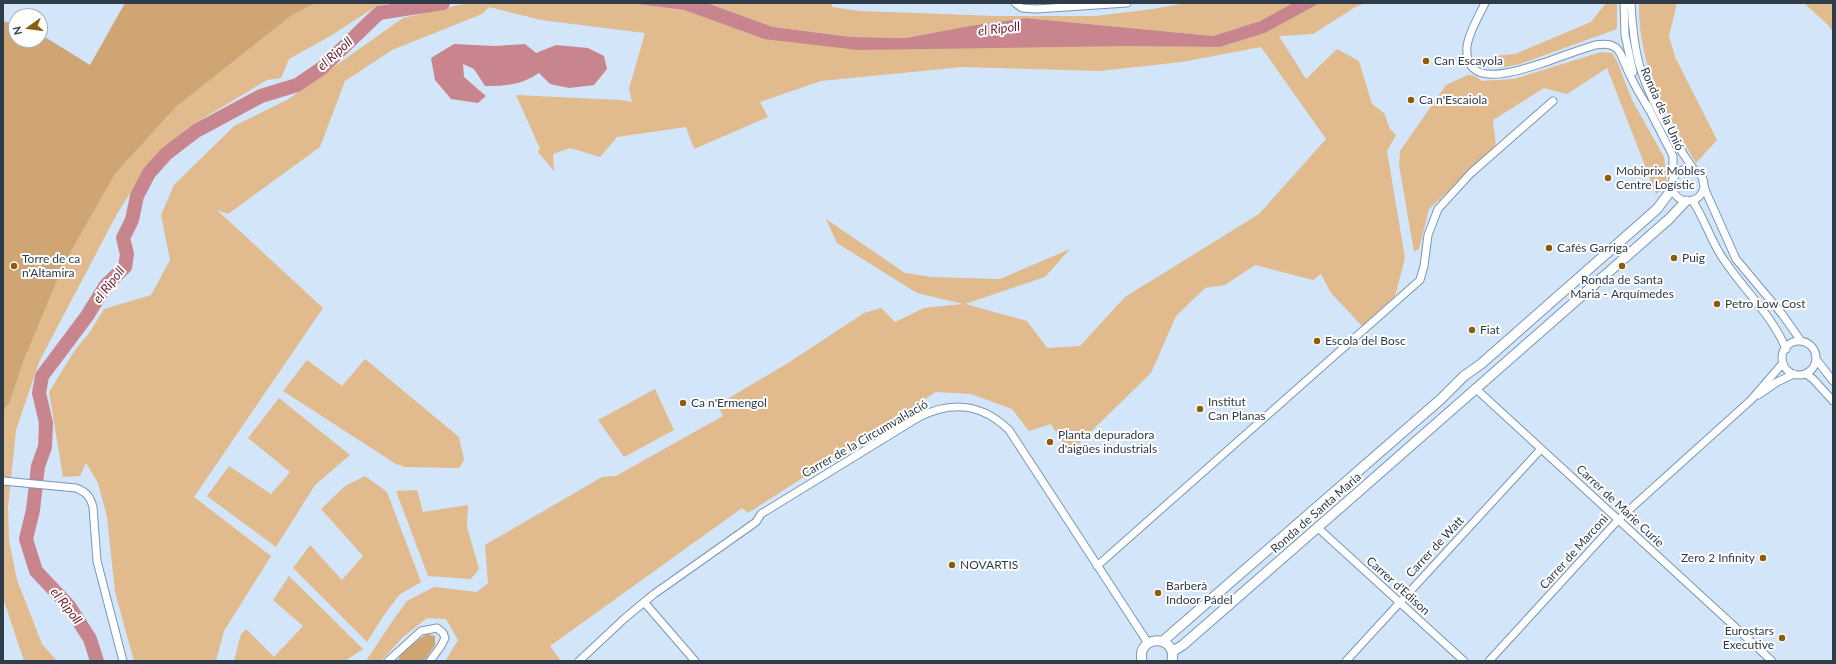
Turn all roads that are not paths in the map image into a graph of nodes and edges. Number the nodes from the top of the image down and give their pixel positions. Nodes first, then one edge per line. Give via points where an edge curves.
1 (1015, 3) edge
2 (1049, 3) edge
3 (1127, 3) edge
4 (1485, 3) edge
5 (1624, 3) edge
6 (1631, 3) edge
7 (1066, 7) junction
8 (1553, 101) dead end
9 (1648, 108) junction
10 (1694, 170) junction
11 (1673, 177) junction
12 (1703, 182) junction
13 (1672, 189) junction
14 (1689, 201) junction
15 (1801, 341) junction
16 (1786, 348) junction
17 (1816, 359) junction
18 (1783, 363) junction
19 (1794, 374) junction
20 (1806, 374) junction
21 (1463, 377) junction
22 (1833, 381) edge
23 (1474, 389) junction
24 (1751, 400) junction
25 (1833, 401) edge
26 (1542, 449) junction
27 (3, 481) edge
28 (1619, 519) junction
29 (1318, 528) junction
30 (1097, 566) junction
31 (644, 602) junction
32 (1399, 602) junction
33 (1163, 642) junction
34 (1148, 643) junction
35 (1173, 659) edge
36 (1141, 660) edge
37 (124, 661) edge
38 (388, 661) edge
39 (430, 661) edge
40 (579, 661) edge
41 (695, 661) edge
42 (1346, 661) edge
43 (1464, 661) edge
44 (1489, 661) edge
45 (1772, 661) edge

1 - 7 street via 1022,8 1036,10
2 - 7 street
3 - 7 street
4 - 9 street via 1467,45 1471,64 1479,71 1490,75 1512,73 1595,45 1606,44 1619,50
5 - 9 street, Ronda de la Unió via 1625,35 1631,65
6 - 10 street, Ronda de la Unió via 1633,34 1645,80
8 - 30 street via 1470,172 1438,209 1428,234 1420,280
9 - 11 street, Ronda de la Unió via 1673,156
10 - 11 street via 1683,169
10 - 12 street via 1702,177
11 - 13 street
12 - 14 street via 1701,193
12 - 15 street via 1736,259
13 - 14 street via 1677,197
13 - 21 street, Ronda de Santa Maria via 1657,209
14 - 16 street via 1699,211 1723,259 1778,331
14 - 23 street, Ronda de Santa Maria
15 - 16 street via 1794,342
15 - 17 street via 1810,345
16 - 18 street
17 - 20 street via 1812,370
17 - 22 street
18 - 19 street
18 - 24 street, Carrer de Marconi
19 - 20 street
19 - 24 street, Carrer de Marconi
20 - 25 street
21 - 23 street via 1460,385 1463,389
21 - 23 street via 1471,375 1475,378 1477,383
21 - 33 street, Ronda de Santa Maria
23 - 26 street, Carrer de Marie Curie
23 - 29 street, Ronda de Santa Maria
24 - 28 street, Carrer de Marconi
26 - 28 street, Carrer de Marie Curie
26 - 32 street, Carrer de Watt
27 - 37 street via 76,488 86,492 91,499 97,561
28 - 44 street, Carrer de Marconi
28 - 45 street, Carrer de Marie Curie
29 - 32 street, Carrer d'Edison
29 - 35 street, Ronda de Santa Maria via 1183,645
30 - 31 street, Carrer de la Circumval·lació via 1009,430 980,410 948,407 919,417 761,514 756,522
30 - 34 street, Carrer de la Circumval·lació
31 - 40 street, Carrer de la Circumval·lació
31 - 41 street
32 - 42 street, Carrer de Watt
32 - 43 street, Carrer d'Edison
33 - 34 street via 1155,640
33 - 35 street via 1168,644
34 - 36 street via 1144,647
38 - 39 street via 421,631 437,628 445,638

